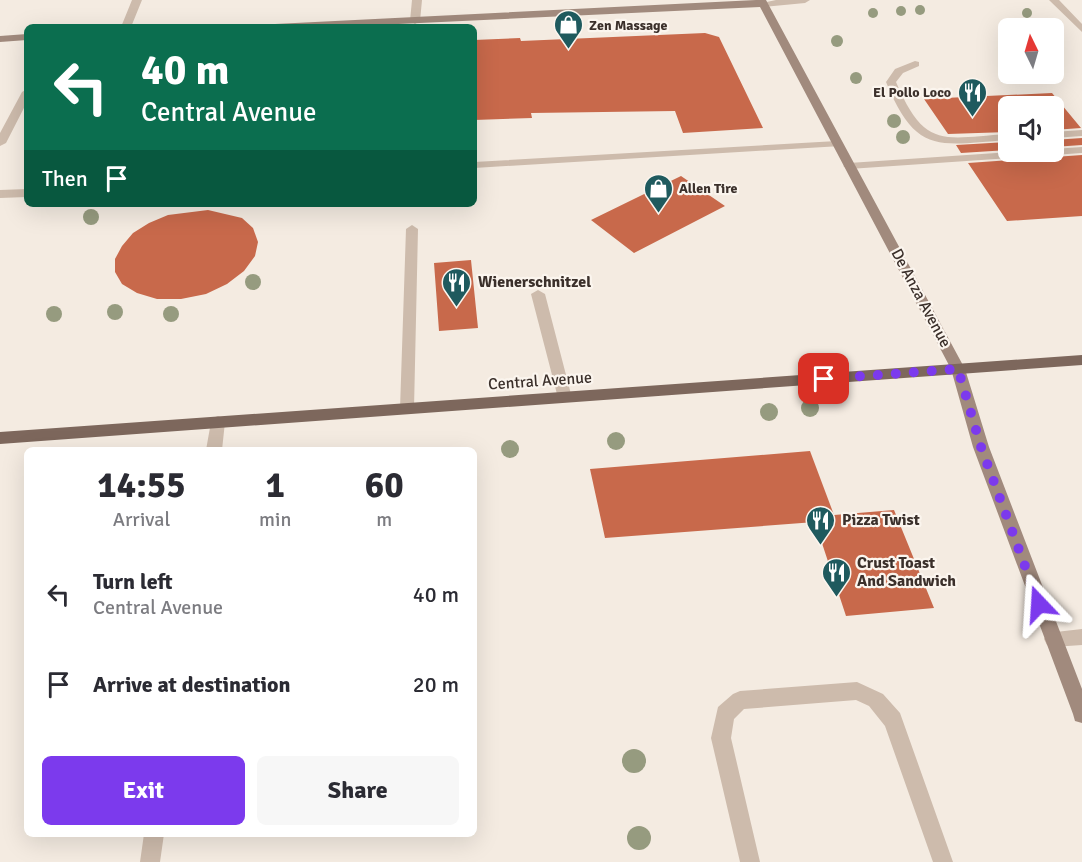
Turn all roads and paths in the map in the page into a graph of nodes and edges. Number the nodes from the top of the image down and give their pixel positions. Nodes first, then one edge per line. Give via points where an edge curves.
1 (137, 0) edge
2 (417, 0) edge
3 (805, 0) edge
4 (1054, 0) edge
5 (762, 2) edge
6 (415, 21) junction
7 (127, 24) edge
8 (383, 24) edge
9 (1082, 29) edge
10 (24, 38) edge
11 (0, 39) edge
12 (915, 64) dead end
13 (24, 98) edge
14 (1082, 133) edge
15 (1064, 134) edge
16 (998, 137) edge
17 (0, 143) edge
18 (837, 144) junction
19 (1082, 150) edge
20 (477, 165) edge
21 (849, 166) junction
22 (24, 193) edge
23 (0, 194) edge
24 (412, 229) dead end
25 (538, 294) dead end
26 (1082, 360) edge
27 (958, 369) junction
28 (565, 398) junction
29 (407, 409) junction
30 (218, 422) junction
31 (0, 438) edge
32 (214, 447) edge
33 (1082, 637) edge
34 (1053, 639) junction
35 (1082, 714) edge
36 (154, 837) edge
37 (150, 862) edge
38 (750, 862) edge
39 (944, 862) edge

1 - 7 lane
2 - 6 lane
3 - 5 lane
4 - 9 lane
5 - 6 street
5 - 18 street, De Anza Avenue
6 - 8 street
10 - 11 street
12 - 16 lane via 899,71 891,82 925,135 942,139
13 - 17 lane
14 - 15 lane
18 - 20 lane
18 - 21 street, De Anza Avenue
19 - 21 lane
21 - 27 street, De Anza Avenue
22 - 23 lane
24 - 29 lane
25 - 28 lane
26 - 27 main road, Central Avenue
27 - 28 main road, Central Avenue
27 - 34 street, De Anza Avenue via 981,447
28 - 29 main road, Central Avenue
29 - 30 main road, Central Avenue
30 - 31 main road, Central Avenue
30 - 32 lane
33 - 34 lane
34 - 35 street, De Anza Avenue
36 - 37 lane
38 - 39 lane via 722,738 724,714 740,700 857,691 876,700 893,720

